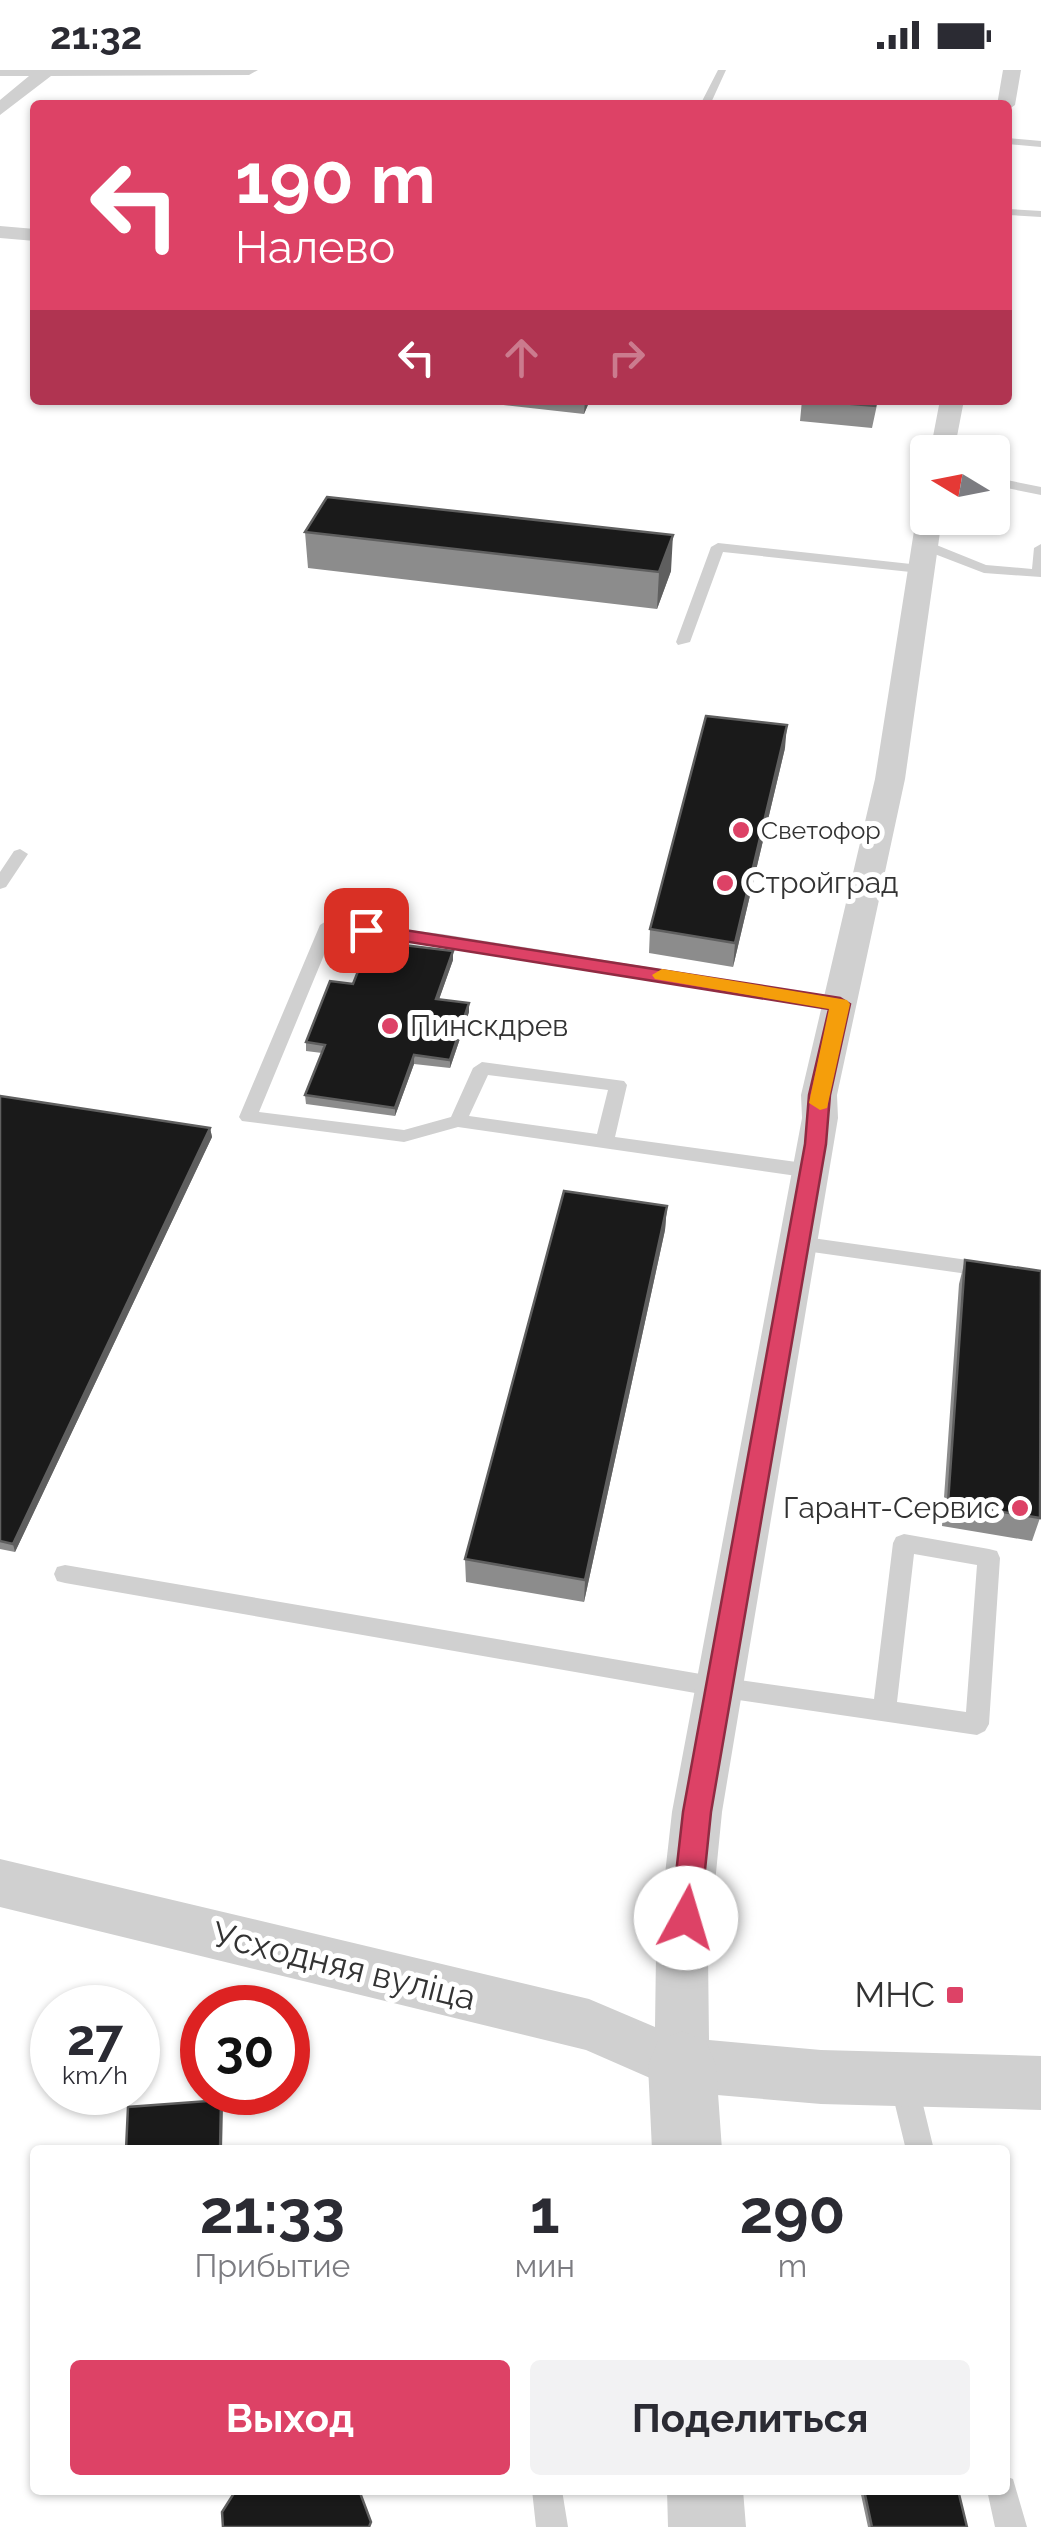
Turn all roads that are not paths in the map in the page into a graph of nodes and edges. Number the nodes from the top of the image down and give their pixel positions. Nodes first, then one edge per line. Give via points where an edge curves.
1 (250, 70) edge
2 (722, 70) edge
3 (1012, 70) edge
4 (0, 71) edge
5 (47, 71) edge
6 (707, 100) edge
7 (1007, 100) edge
8 (5, 101) edge
9 (1012, 141) edge
10 (1041, 144) edge
11 (1012, 212) edge
12 (1041, 214) edge
13 (0, 232) edge
14 (30, 235) edge
15 (951, 405) edge
16 (945, 435) edge
17 (1010, 485) edge
18 (1041, 491) edge
19 (924, 544) edge
20 (1041, 548) edge
21 (682, 642) dead end
22 (20, 854) dead end
23 (0, 884) edge
24 (840, 1004) junction
25 (458, 1121) junction
26 (604, 1144) junction
27 (811, 1171) junction
28 (798, 1244) junction
29 (1005, 1272) edge
30 (65, 1574) dead end
31 (718, 1687) junction
32 (885, 1708) junction
33 (0, 1883) edge
34 (682, 2065) junction
35 (903, 2079) junction
36 (1041, 2083) edge
37 (687, 2145) edge
38 (919, 2145) edge
39 (548, 2495) edge
40 (705, 2495) edge
41 (1003, 2495) edge
42 (552, 2527) edge
43 (707, 2527) edge
44 (1010, 2527) edge

1 - 5 street
2 - 6 lane
3 - 7 street
4 - 5 street
5 - 8 street
9 - 10 lane
11 - 12 lane
13 - 14 street
15 - 16 street
17 - 18 lane
19 - 20 lane via 984,569 1038,574
19 - 21 lane via 718,546
19 - 24 street via 890,779
22 - 23 lane
24 - 25 lane via 328,925 248,1117 404,1136
24 - 27 street
25 - 26 lane
25 - 26 lane via 482,1068 618,1085
26 - 27 lane
27 - 28 street
28 - 29 lane
28 - 31 street
30 - 31 lane
31 - 32 lane
31 - 34 street via 682,1954
32 - 32 lane via 977,1724 989,1558 904,1543
33 - 34 street, Усходняя вуліца via 589,2026
34 - 35 street, Усходняя вуліца
34 - 37 street
35 - 36 street, Усходняя вуліца
35 - 38 lane
39 - 42 lane
40 - 43 street
41 - 44 lane

